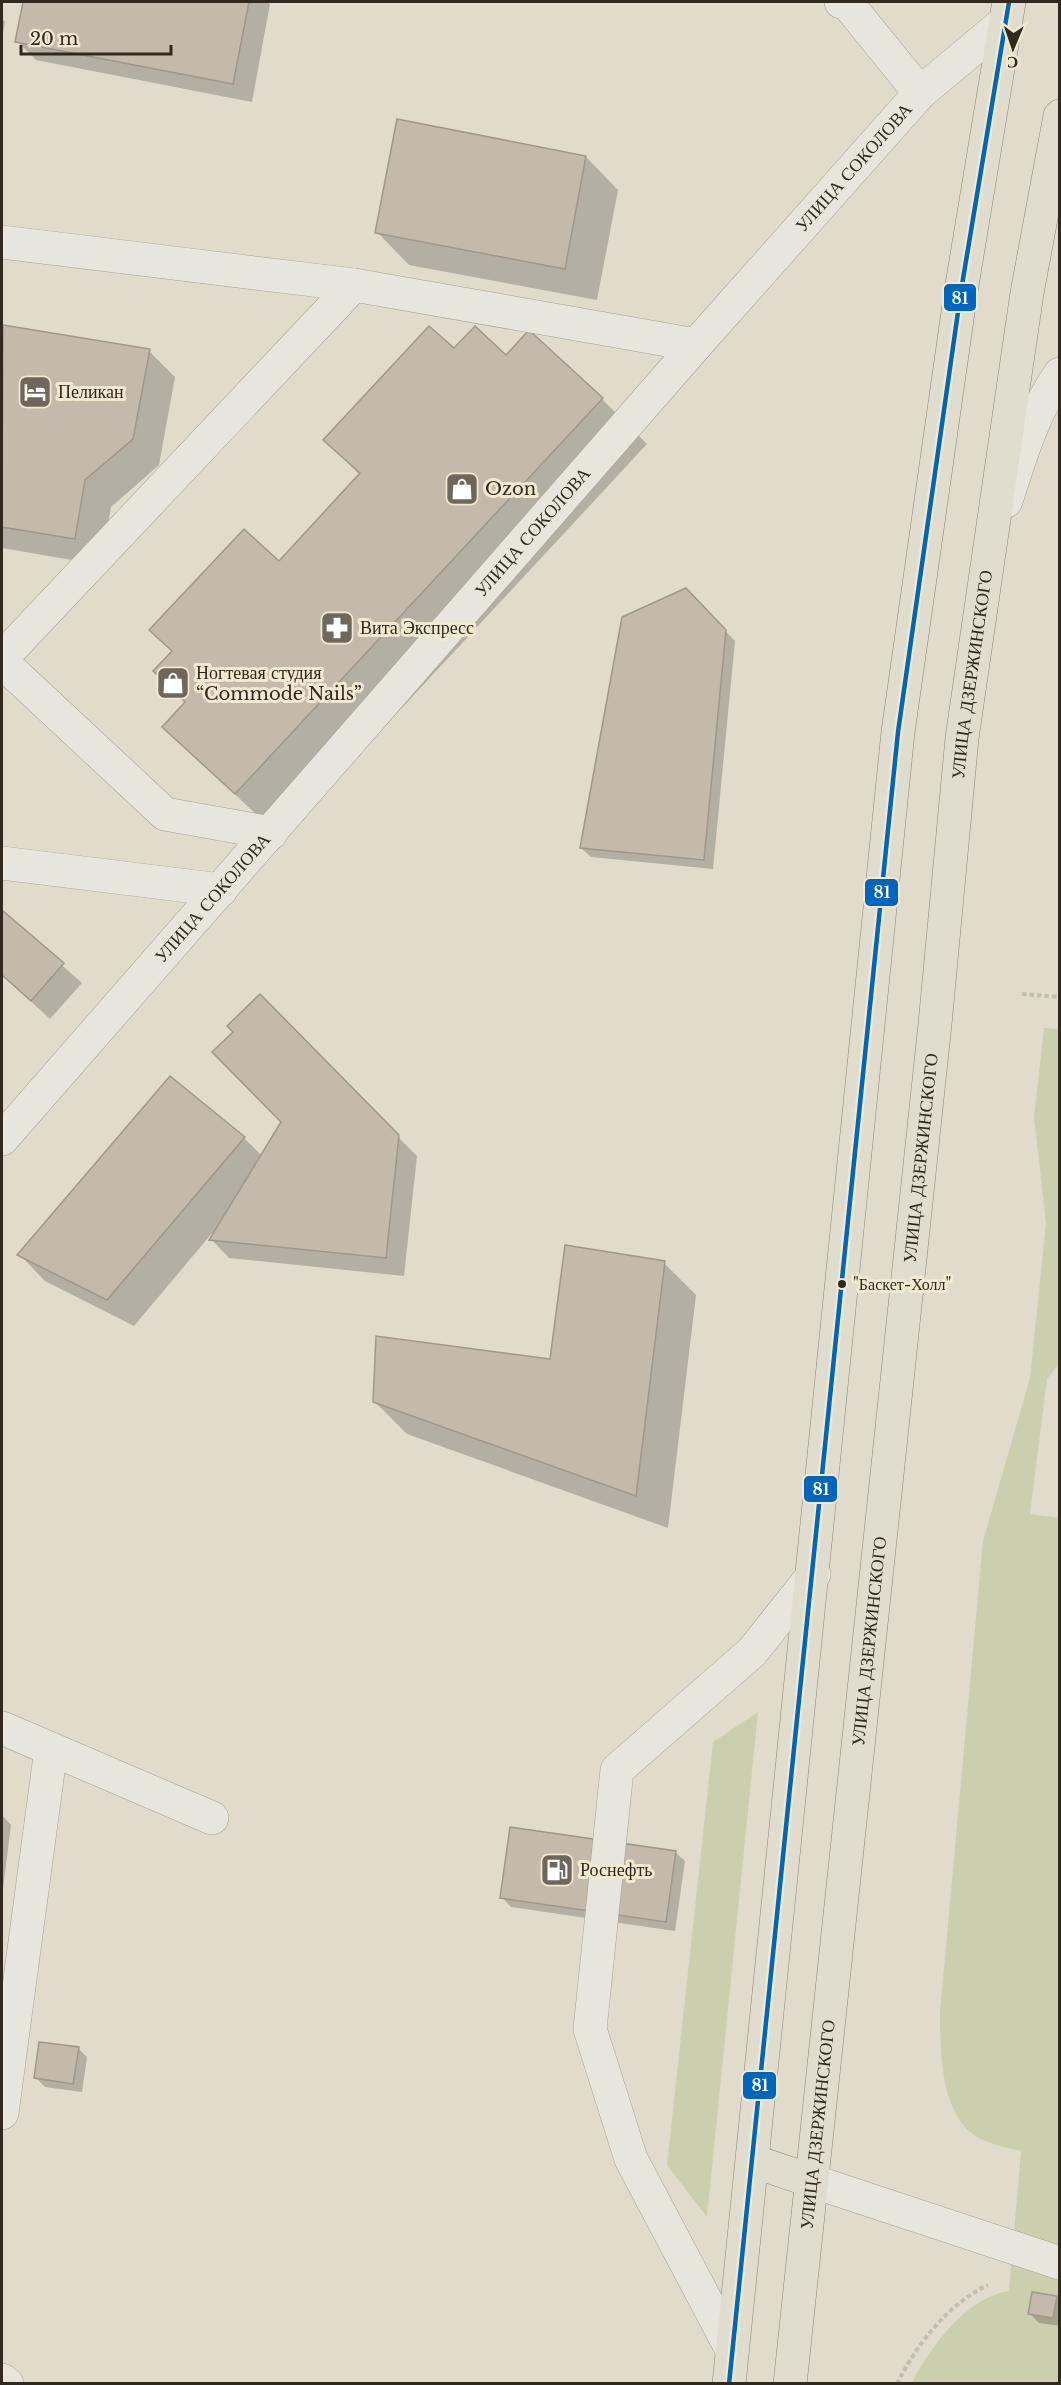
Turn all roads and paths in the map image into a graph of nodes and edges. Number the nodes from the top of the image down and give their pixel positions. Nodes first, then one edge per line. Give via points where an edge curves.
1 (841, 2) edge
2 (1007, 12) edge
3 (920, 93) junction
4 (1059, 116) edge
5 (2, 242) edge
6 (354, 285) junction
7 (696, 345) junction
8 (1059, 374) edge
9 (987, 560) junction
10 (2, 660) edge
11 (271, 833) junction
12 (2, 863) edge
13 (221, 890) junction
14 (1022, 994) dead end
15 (1059, 997) edge
16 (2, 1139) edge
17 (814, 1574) junction
18 (2, 1728) edge
19 (51, 1749) junction
20 (212, 1818) dead end
21 (2, 2113) edge
22 (753, 2161) junction
23 (812, 2181) junction
24 (1059, 2263) edge
25 (993, 2282) dead end
26 (732, 2350) junction
27 (2, 2380) edge
28 (7, 2384) edge
29 (729, 2384) edge
30 (790, 2384) edge
31 (897, 2384) edge

1 - 3 street via 847,3
2 - 3 street, УЛИЦА СОКОЛОВА
2 - 17 main road via 961,291 898,732
3 - 7 street, УЛИЦА СОКОЛОВА
4 - 9 main road, УЛИЦА ДЗЕРЖИНСКОГО via 1027,293
5 - 6 street
6 - 7 street
6 - 10 street
7 - 11 street, УЛИЦА СОКОЛОВА
8 - 9 street via 1047,392 1021,453
9 - 23 main road, УЛИЦА ДЗЕРЖИНСКОГО via 962,738
10 - 11 street via 165,814
11 - 13 street, УЛИЦА СОКОЛОВА
12 - 13 street
13 - 16 street, УЛИЦА СОКОЛОВА
14 - 15 path
17 - 22 main road
17 - 26 street via 752,1652 617,1770 590,2029 631,2159
18 - 19 street
19 - 20 street
19 - 21 street
22 - 23 main road
22 - 26 main road
23 - 24 street
23 - 30 main road, УЛИЦА ДЗЕРЖИНСКОГО
25 - 31 path via 976,2290 933,2329 908,2361
26 - 29 main road
27 - 28 street

